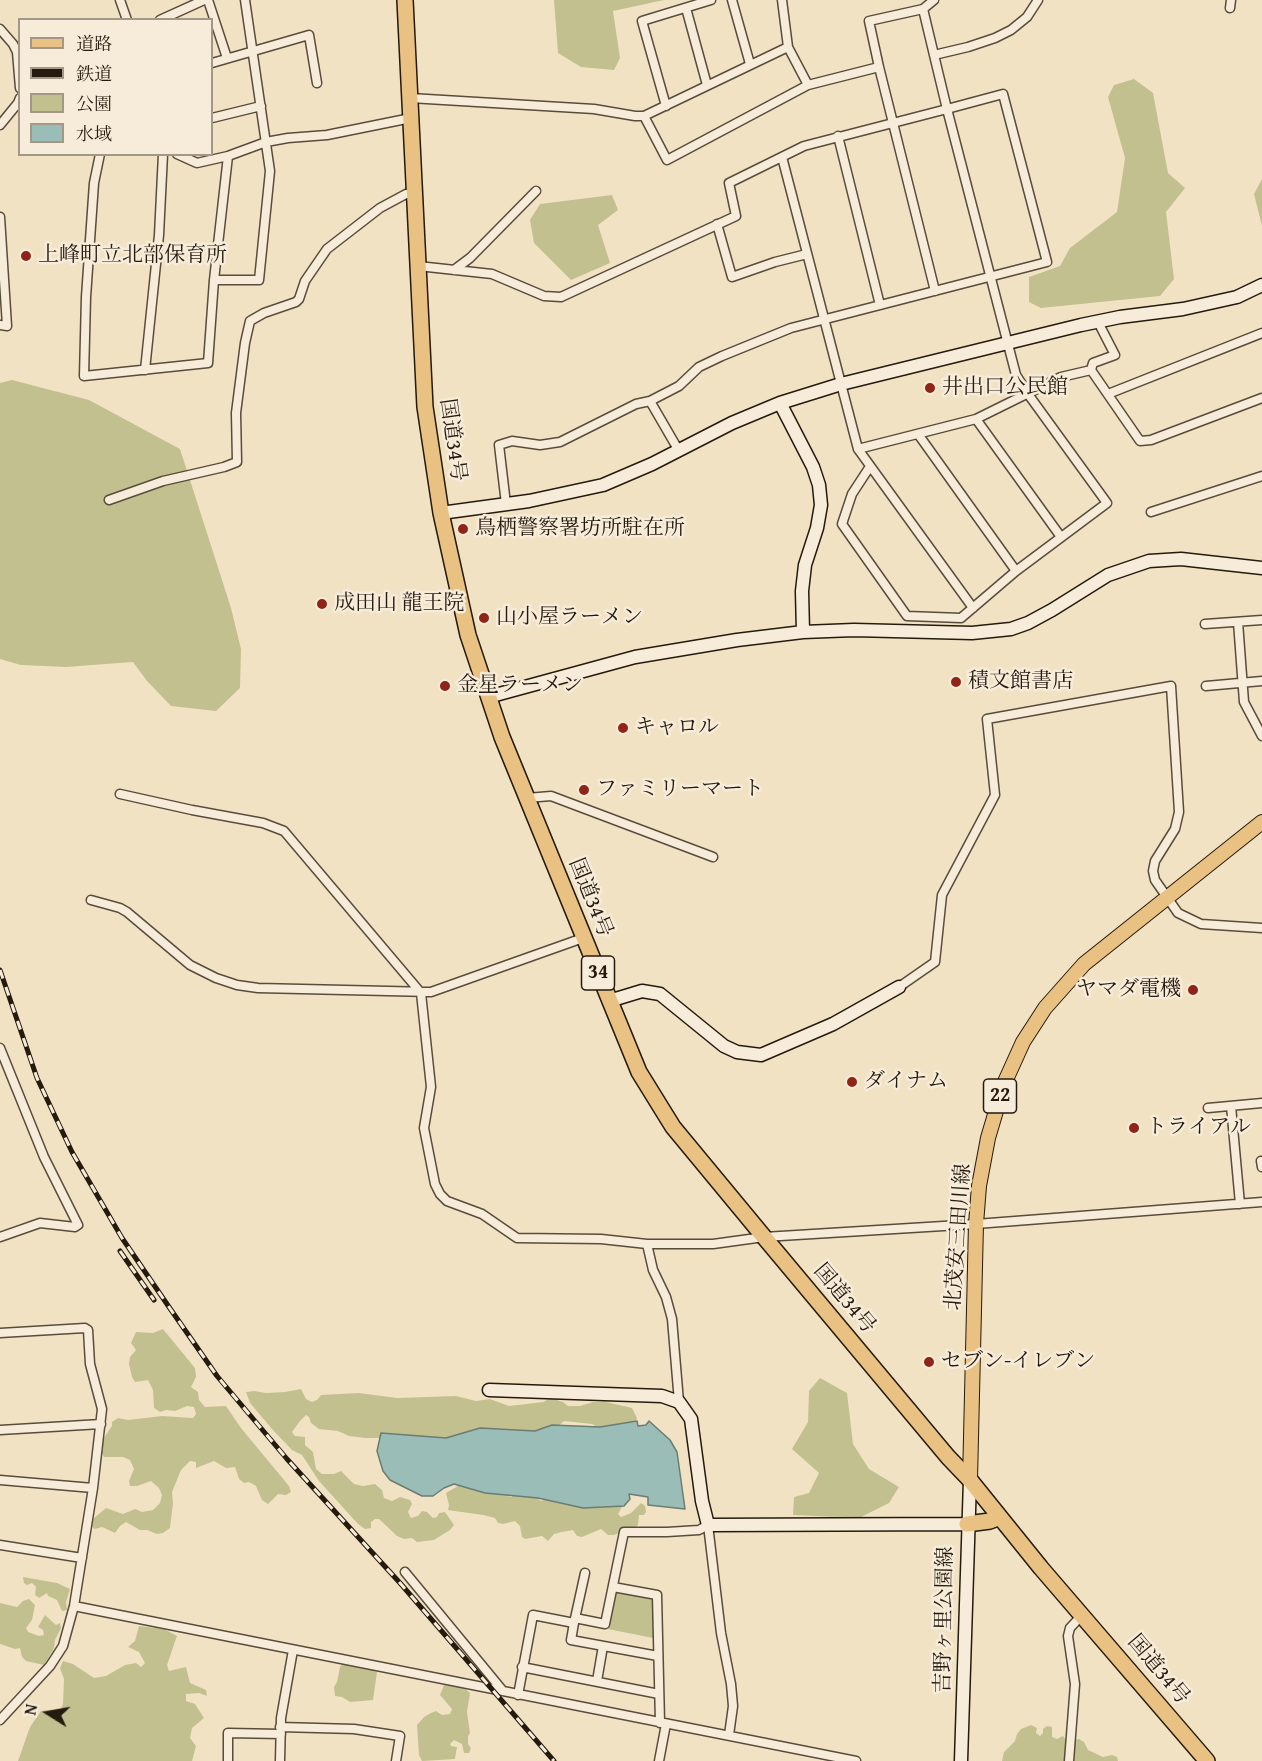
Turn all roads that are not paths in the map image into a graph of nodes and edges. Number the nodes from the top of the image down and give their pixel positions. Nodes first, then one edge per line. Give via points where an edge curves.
1 (120, 0) edge
2 (206, 0) edge
3 (245, 0) edge
4 (405, 0) edge
5 (710, 0) edge
6 (732, 0) edge
7 (782, 0) edge
8 (934, 0) edge
9 (1038, 0) edge
10 (686, 8) junction
11 (923, 9) junction
12 (126, 18) edge
13 (165, 18) edge
14 (213, 18) edge
15 (213, 19) edge
16 (0, 29) edge
17 (788, 47) junction
18 (253, 50) junction
19 (934, 55) junction
20 (227, 58) junction
21 (213, 63) edge
22 (18, 64) edge
23 (750, 64) junction
24 (879, 67) junction
25 (317, 83) dead end
26 (808, 84) junction
27 (707, 85) junction
28 (410, 98) junction
29 (18, 102) edge
30 (261, 106) junction
31 (666, 106) junction
32 (947, 109) junction
33 (3, 115) edge
34 (644, 116) junction
35 (213, 118) edge
36 (411, 118) junction
37 (893, 123) junction
38 (0, 125) edge
39 (838, 136) junction
40 (266, 142) junction
41 (100, 156) edge
42 (164, 156) edge
43 (181, 156) edge
44 (228, 156) junction
45 (782, 157) junction
46 (536, 191) dead end
47 (415, 193) junction
48 (0, 217) edge
49 (717, 224) junction
50 (807, 254) junction
51 (418, 266) junction
52 (454, 270) junction
53 (991, 278) junction
54 (214, 280) junction
55 (1262, 285) edge
56 (935, 291) junction
57 (880, 305) junction
58 (824, 320) junction
59 (1098, 322) junction
60 (0, 325) edge
61 (1262, 333) edge
62 (1006, 343) junction
63 (145, 370) junction
64 (1091, 370) junction
65 (841, 384) junction
66 (1028, 394) junction
67 (1108, 394) junction
68 (1262, 398) edge
69 (650, 401) junction
70 (780, 403) junction
71 (976, 419) junction
72 (918, 434) junction
73 (858, 449) junction
74 (679, 450) junction
75 (869, 468) junction
76 (1262, 476) edge
77 (109, 500) dead end
78 (506, 504) junction
79 (1151, 512) dead end
80 (441, 513) junction
81 (1061, 537) junction
82 (1262, 568) edge
83 (1016, 571) junction
84 (974, 608) junction
85 (1262, 620) edge
86 (1238, 622) junction
87 (1205, 624) dead end
88 (802, 632) junction
89 (1262, 681) edge
90 (1243, 683) junction
91 (1206, 686) dead end
92 (488, 697) junction
93 (1262, 736) edge
94 (120, 794) dead end
95 (527, 798) junction
96 (1262, 822) edge
97 (712, 856) dead end
98 (1168, 897) junction
99 (91, 900) dead end
100 (1262, 928) edge
101 (584, 938) junction
102 (898, 987) joint
103 (421, 993) junction
104 (609, 1000) junction
105 (0, 1048) edge
106 (1262, 1103) edge
107 (1232, 1106) junction
108 (1208, 1108) dead end
109 (1262, 1161) edge
110 (1262, 1167) edge
111 (1262, 1202) edge
112 (1240, 1204) junction
113 (976, 1224) junction
114 (0, 1237) edge
115 (764, 1237) junction
116 (647, 1244) junction
117 (0, 1333) edge
118 (489, 1390) dead end
119 (680, 1402) junction
120 (101, 1424) junction
121 (0, 1430) edge
122 (0, 1480) edge
123 (970, 1480) junction
124 (93, 1488) junction
125 (1000, 1517) junction
126 (967, 1524) junction
127 (708, 1525) junction
128 (0, 1545) edge
129 (82, 1558) junction
130 (405, 1572) dead end
131 (585, 1572) dead end
132 (613, 1587) junction
133 (74, 1606) junction
134 (1083, 1614) junction
135 (575, 1621) junction
136 (603, 1646) junction
137 (293, 1650) junction
138 (658, 1656) junction
139 (522, 1667) junction
140 (597, 1681) junction
141 (504, 1692) junction
142 (659, 1694) junction
143 (518, 1695) junction
144 (0, 1720) edge
145 (663, 1724) junction
146 (281, 1731) junction
147 (729, 1735) junction
148 (228, 1761) edge
149 (280, 1761) edge
150 (396, 1761) edge
151 (659, 1761) edge
152 (853, 1761) edge
153 (961, 1761) edge
154 (1069, 1761) edge
155 (1207, 1761) edge

1 - 12 street
2 - 13 street
2 - 14 street
3 - 18 street
4 - 28 highway, 国道34号 / 34
5 - 10 street
6 - 23 street
7 - 17 street
8 - 11 street
9 - 19 street via 1027,17 1011,30
10 - 27 street
10 - 31 street via 642,21
11 - 19 street
11 - 24 street via 869,21
15 - 20 street
16 - 22 street via 17,52
17 - 23 street
17 - 26 street
18 - 20 street
18 - 25 street via 309,35
18 - 30 street
19 - 32 street
20 - 21 street
23 - 27 street
24 - 26 street
24 - 37 street
26 - 34 street via 667,160
27 - 31 street
28 - 34 street via 594,109
28 - 36 highway, 国道34号 / 34
29 - 33 street
30 - 35 street
30 - 40 street
31 - 34 street
32 - 37 street
32 - 53 street
32 - 53 street via 1003,94 1047,262
33 - 38 street
36 - 40 street via 327,135
36 - 47 highway, 国道34号 / 34
37 - 39 street
37 - 56 street
39 - 45 street
39 - 57 street
40 - 44 street
40 - 54 street via 270,171 259,280
41 - 63 street via 92,206 84,376
42 - 63 street
43 - 44 street via 197,163
44 - 54 street
45 - 49 street via 729,183 735,216
45 - 50 street
46 - 52 street
47 - 51 highway, 国道34号 / 34
47 - 77 street via 380,208 327,249 296,302 250,321 236,413 237,462
48 - 60 street via 7,326
49 - 50 street via 732,277
49 - 52 street via 561,297 544,296 492,274
50 - 58 street
51 - 52 street
51 - 80 highway, 国道34号 / 34 via 425,407
53 - 56 street
53 - 62 street
54 - 63 street via 208,363
55 - 59 street via 1237,297
56 - 57 street
57 - 58 street
58 - 65 street
58 - 69 street via 791,328 722,356
59 - 62 street
59 - 64 street via 1115,355 1093,363
61 - 67 street
62 - 65 street
62 - 66 street via 1016,375
64 - 66 street via 1061,377
64 - 67 street
65 - 70 street
65 - 73 street
66 - 71 street
66 - 81 street via 1107,502
67 - 68 street via 1140,441
69 - 74 street
69 - 78 street via 636,404 560,442 540,445 512,441 499,445
70 - 74 street
70 - 88 street via 813,467 821,505 805,565
71 - 72 street
71 - 81 street
72 - 73 street
72 - 83 street
73 - 75 street
74 - 78 street via 603,485
75 - 84 street
75 - 84 street via 852,494 842,524 908,616 961,618
76 - 79 street
78 - 80 street
80 - 92 highway, 国道34号 / 34 via 468,635
81 - 83 street
82 - 88 street via 1181,559 1149,561 1108,575 1028,623 993,632
83 - 84 street
85 - 86 street
86 - 87 street
86 - 90 street
88 - 92 street via 635,657
89 - 90 street
90 - 91 street
90 - 93 street via 1244,702
92 - 95 highway, 国道34号 / 34
94 - 103 street via 263,823 284,831
95 - 97 street via 551,796
95 - 101 highway, 国道34号 / 34
96 - 98 main road, 北茂安三田川線 / 22
98 - 100 street via 1178,913 1201,924
98 - 102 street via 1152,871 1175,829 1179,812 1171,686 987,719 995,795 942,895 935,962
98 - 113 main road, 北茂安三田川線 / 22 via 1084,964 1045,1008 1023,1042 1004,1084 988,1138
99 - 103 street via 127,912 190,965 237,986
101 - 103 street via 442,990
101 - 104 highway, 国道34号 / 34
102 - 104 street via 832,1024 761,1055 724,1046 660,994 642,991
103 - 116 street via 431,1086 424,1128 440,1194 447,1201 482,1214 517,1238
104 - 115 highway, 国道34号 / 34 via 639,1072 673,1127
105 - 114 street via 44,1157 78,1225 40,1223
106 - 107 street
107 - 108 street
107 - 112 street
109 - 110 street
111 - 112 street
112 - 113 street
113 - 115 street
113 - 123 main road, 北茂安三田川線 / 22
115 - 116 street via 713,1244
115 - 123 highway, 国道34号 / 34
116 - 119 street via 672,1319
117 - 120 street via 88,1330 90,1364 102,1409
118 - 119 street via 662,1396
119 - 127 street via 691,1419
120 - 121 street
120 - 124 street
122 - 124 street
123 - 125 highway, 国道34号 / 34
123 - 126 street, 吉野ヶ里公園線
124 - 129 street
125 - 126 highway
125 - 134 highway, 国道34号 / 34
126 - 127 street
126 - 153 street, 吉野ヶ里公園線
127 - 132 street via 689,1531 624,1532
127 - 147 street via 731,1684
128 - 129 street
129 - 133 street
130 - 141 street
131 - 135 street
132 - 135 street via 605,1624
132 - 138 street via 657,1595
133 - 137 street
133 - 144 street via 63,1646 50,1666
134 - 154 street via 1068,1636 1075,1684
134 - 155 highway, 国道34号 / 34
135 - 136 street via 571,1640
135 - 139 street via 533,1615
136 - 138 street
136 - 140 street
137 - 141 street
137 - 146 street
138 - 142 street
139 - 140 street
139 - 143 street
140 - 142 street
141 - 143 street
142 - 145 street
143 - 145 street
145 - 147 street
145 - 151 street
146 - 148 street via 228,1732
146 - 149 street
146 - 150 street via 354,1729 400,1736
147 - 152 street

